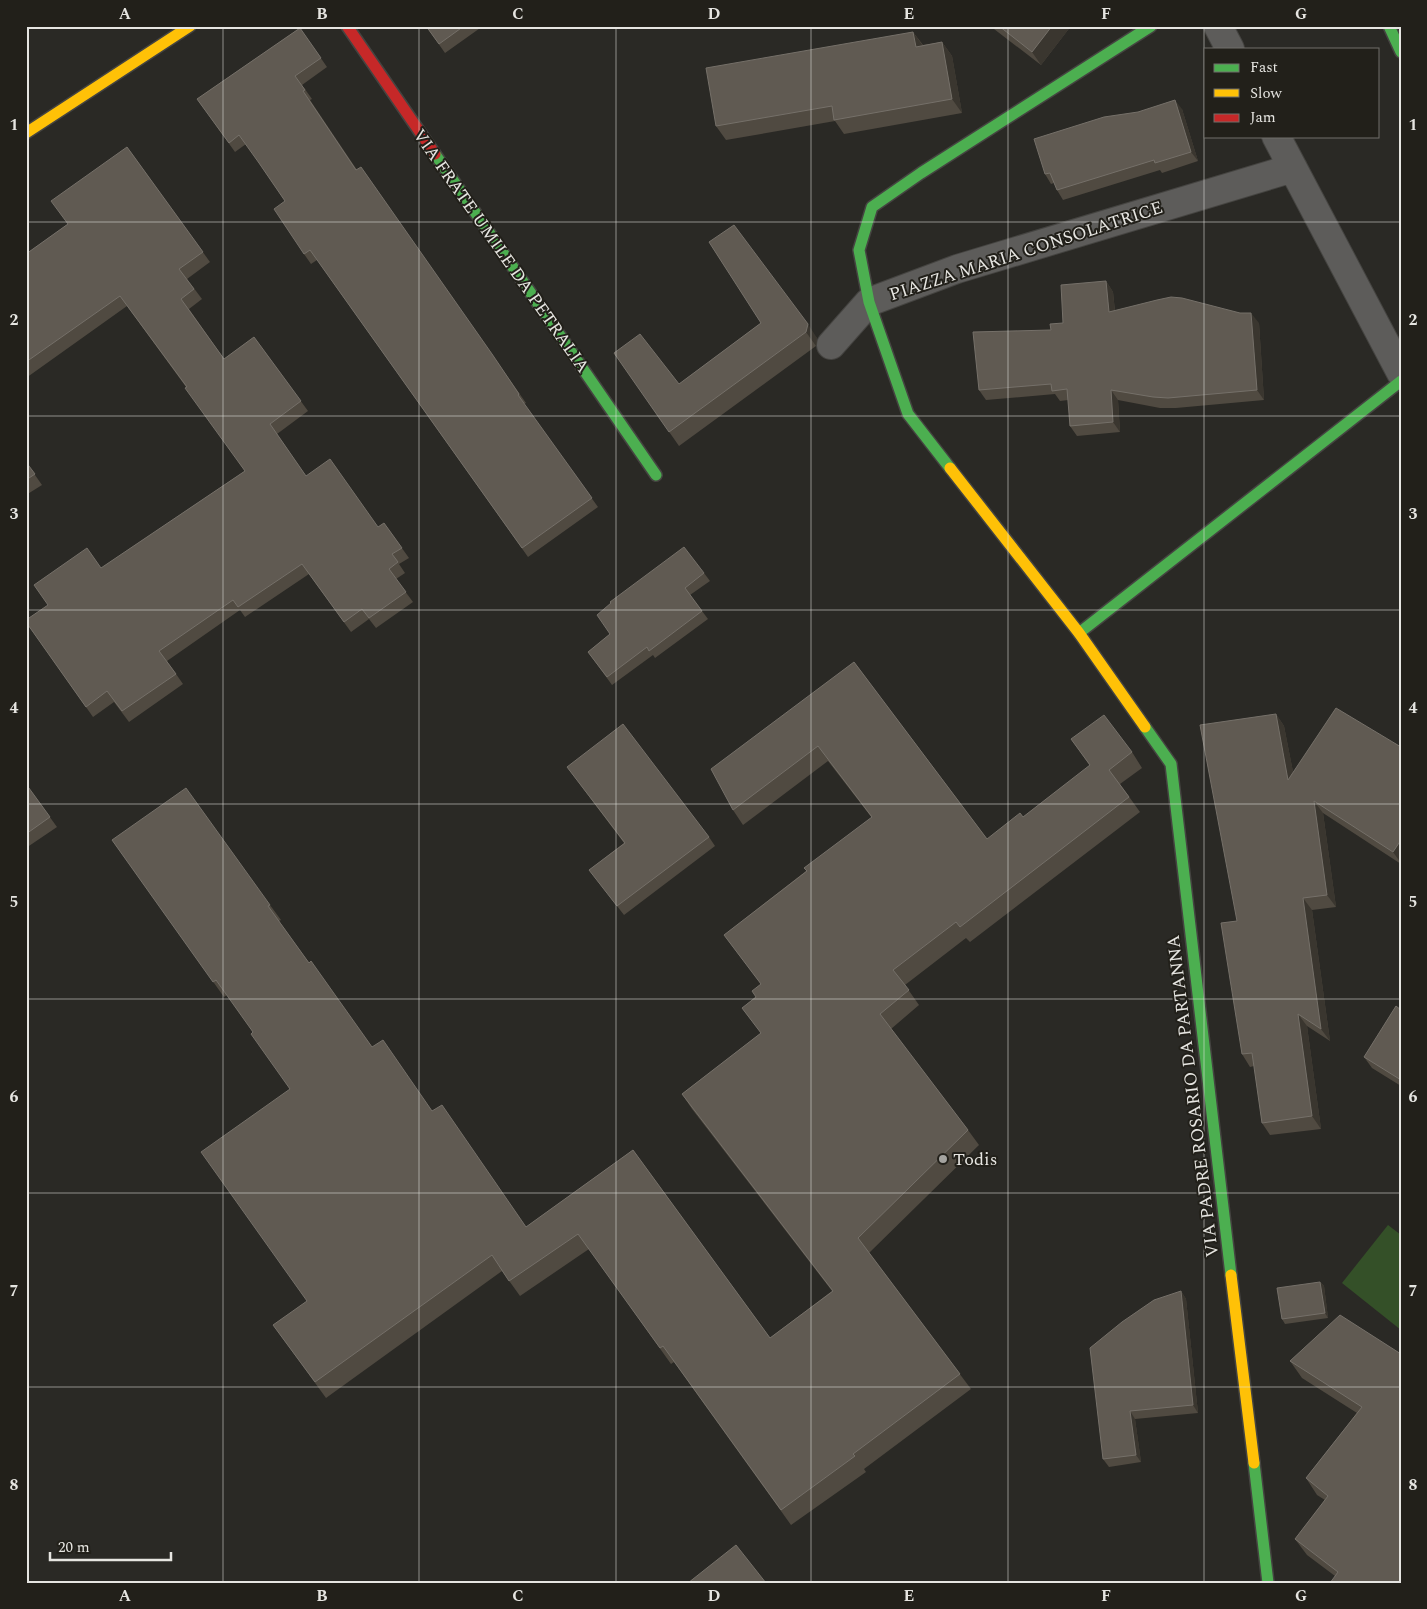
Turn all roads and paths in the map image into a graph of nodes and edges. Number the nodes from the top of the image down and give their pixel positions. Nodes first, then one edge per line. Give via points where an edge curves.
1 (190, 26) edge
2 (346, 26) edge
3 (1150, 26) edge
4 (1218, 26) edge
5 (1389, 26) edge
6 (1229, 48) edge
7 (1401, 52) edge
8 (26, 133) edge
9 (1277, 138) edge
10 (1293, 168) junction
11 (869, 302) junction
12 (831, 345) dead end
13 (1401, 374) edge
14 (1401, 381) edge
15 (656, 475) dead end
16 (1079, 633) junction
17 (1268, 1583) edge

1 - 8 street
2 - 15 street, VIA FRATE UMILE DA PETRALIA
3 - 11 street via 872,207 860,250
4 - 6 street
5 - 7 street
9 - 10 street
10 - 11 street, PIAZZA MARIA CONSOLATRICE via 957,269
10 - 13 street
11 - 12 street
11 - 16 street, PIAZZA MARIA CONSOLATRICE via 908,414
14 - 16 street
16 - 17 street, VIA PADRE ROSARIO DA PARTANNA via 1171,764

